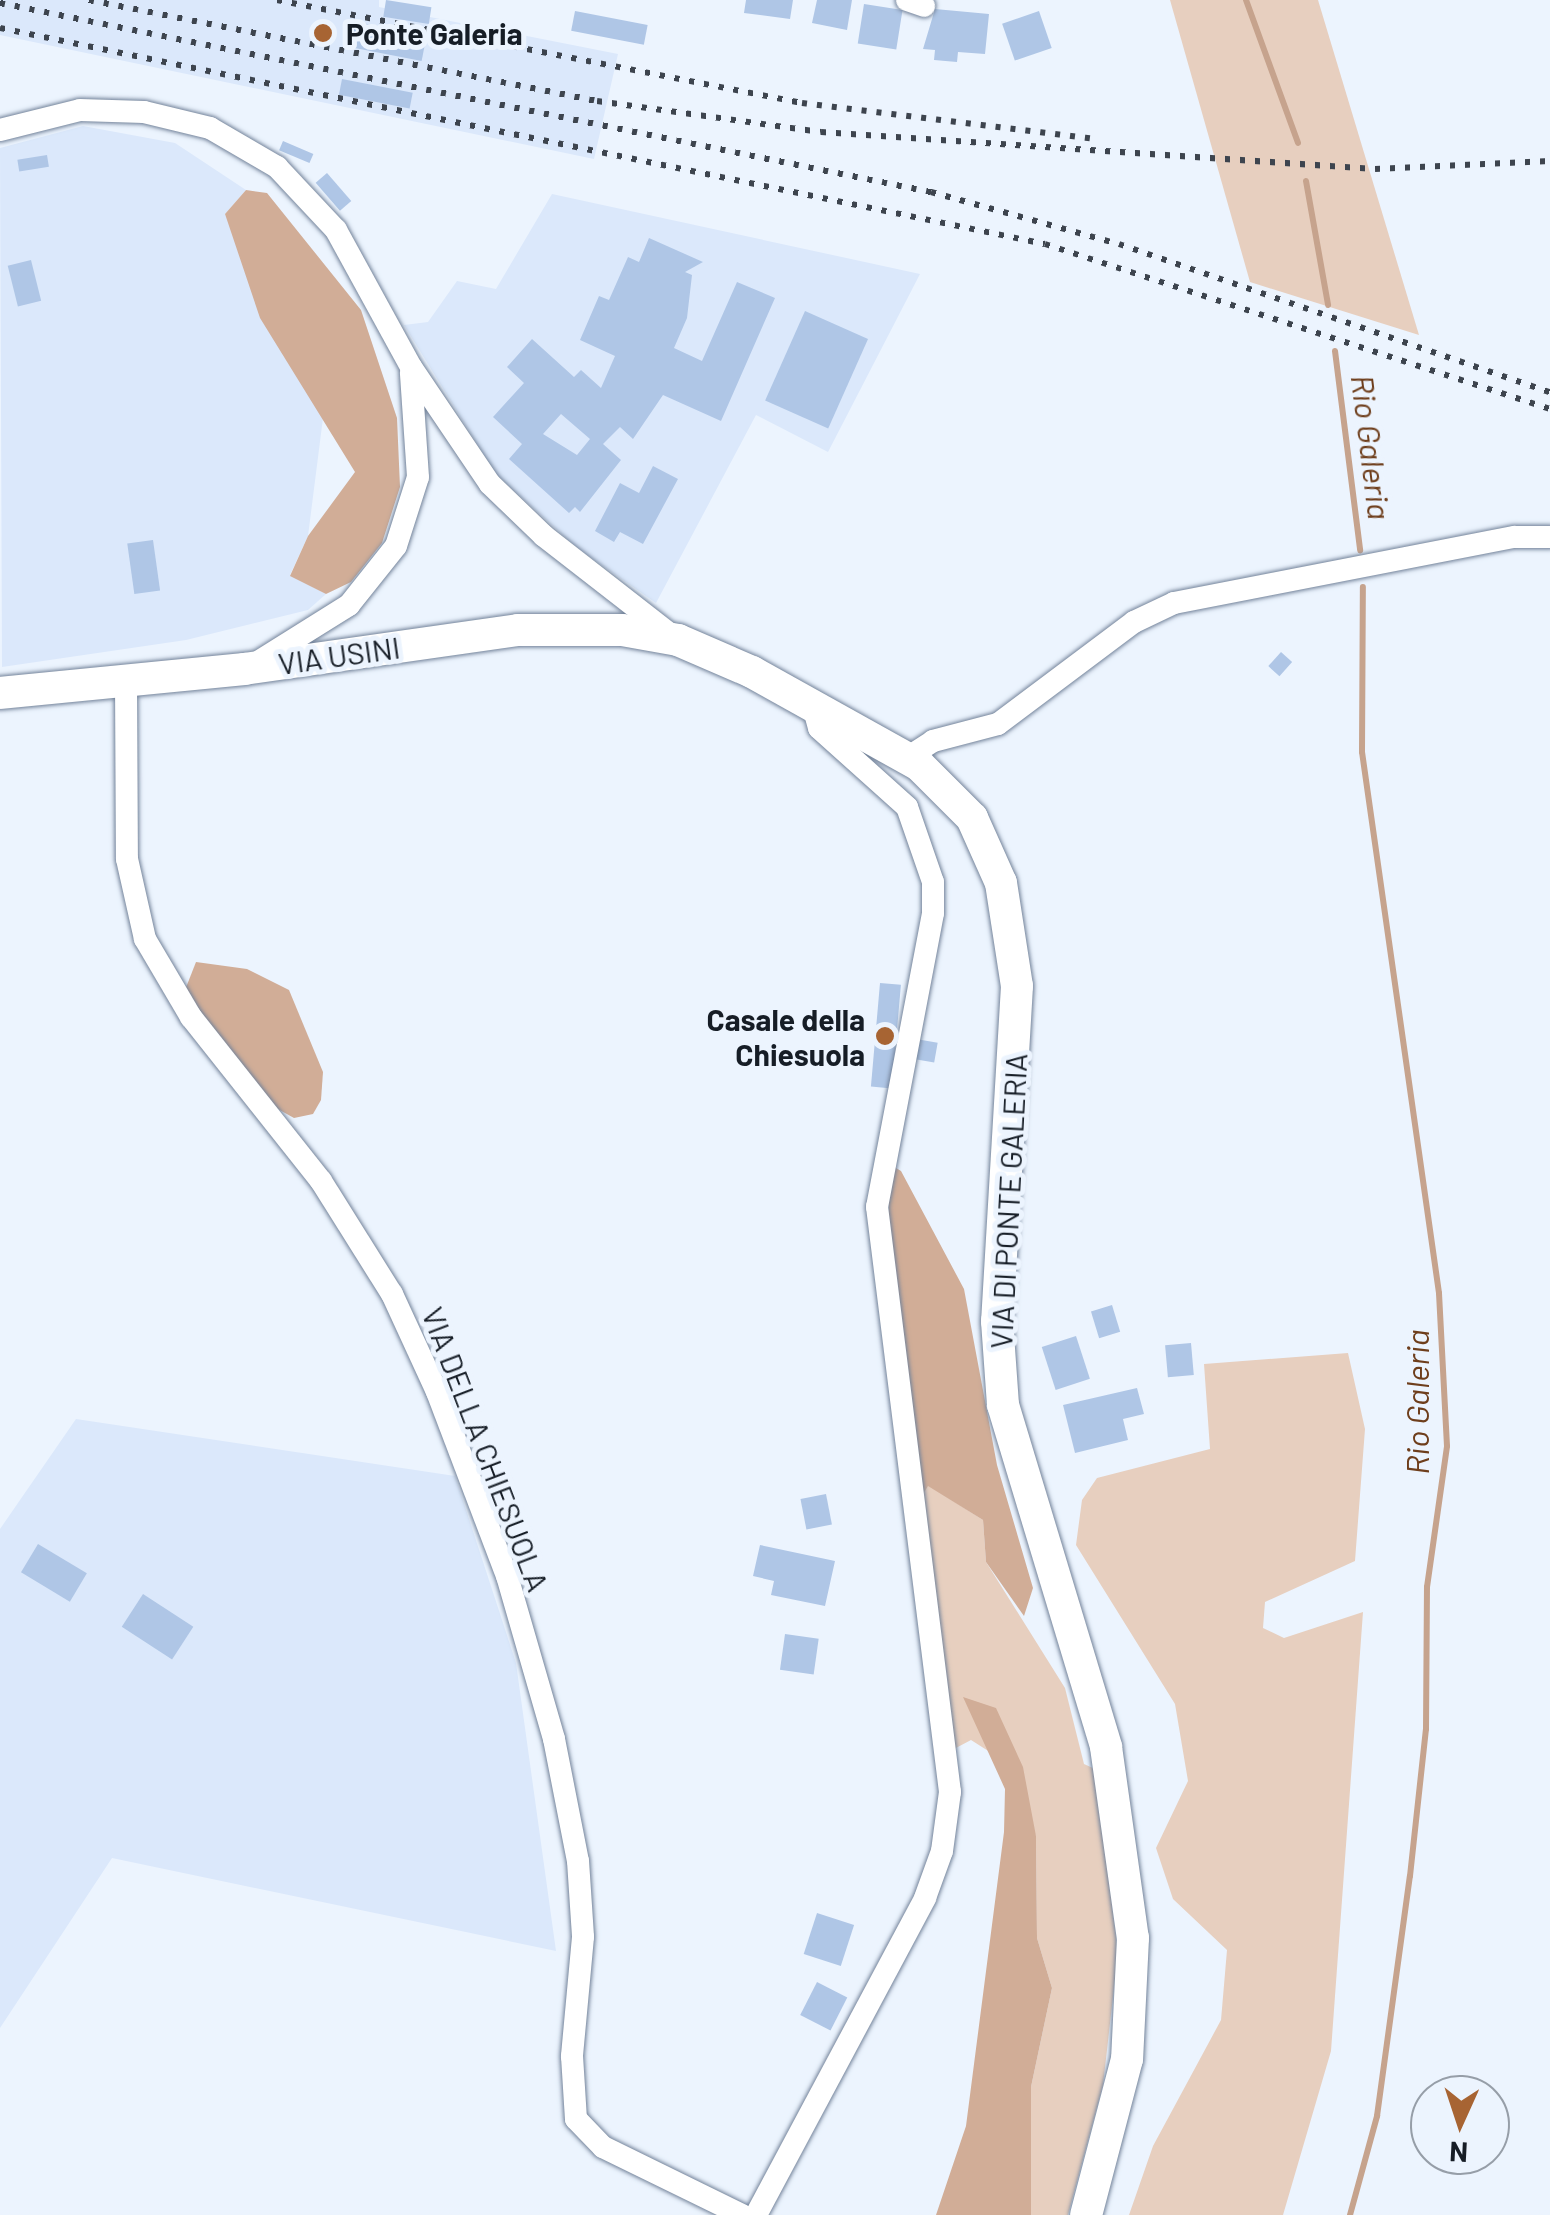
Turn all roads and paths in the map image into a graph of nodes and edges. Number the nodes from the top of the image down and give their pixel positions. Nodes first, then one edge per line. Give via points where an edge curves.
1 (0, 130) edge
2 (410, 367) junction
3 (1550, 536) edge
4 (678, 640) junction
5 (244, 669) junction
6 (126, 680) junction
7 (0, 693) edge
8 (813, 706) junction
9 (906, 758) junction
10 (742, 2215) edge
11 (756, 2215) edge
12 (1086, 2215) edge

1 - 2 street via 100,109 168,116 233,138 278,168 319,208
2 - 4 street via 466,456 503,499
2 - 5 street via 418,477 396,546 371,584 337,616
3 - 9 street via 1174,603 1148,614 998,724 933,741
4 - 5 main road, VIA USINI via 601,628 530,630
4 - 8 main road, VIA DI PONTE GALERIA
5 - 6 main road, VIA USINI
6 - 7 main road, VIA USINI
6 - 10 street, VIA DELLA CHIESUOLA via 127,859 145,939 191,1017 320,1182 392,1294 507,1576 554,1739 578,1861 576,2119 603,2147
8 - 9 main road, VIA DI PONTE GALERIA
8 - 11 street via 820,728 907,808 934,882 877,1221 898,1344 920,1581 950,1792 942,1851 925,1898
9 - 12 main road, VIA DI PONTE GALERIA via 950,791 972,818 1001,884 1012,938 1015,1104 997,1321 1003,1405 1104,1735 1133,1938 1128,2059

